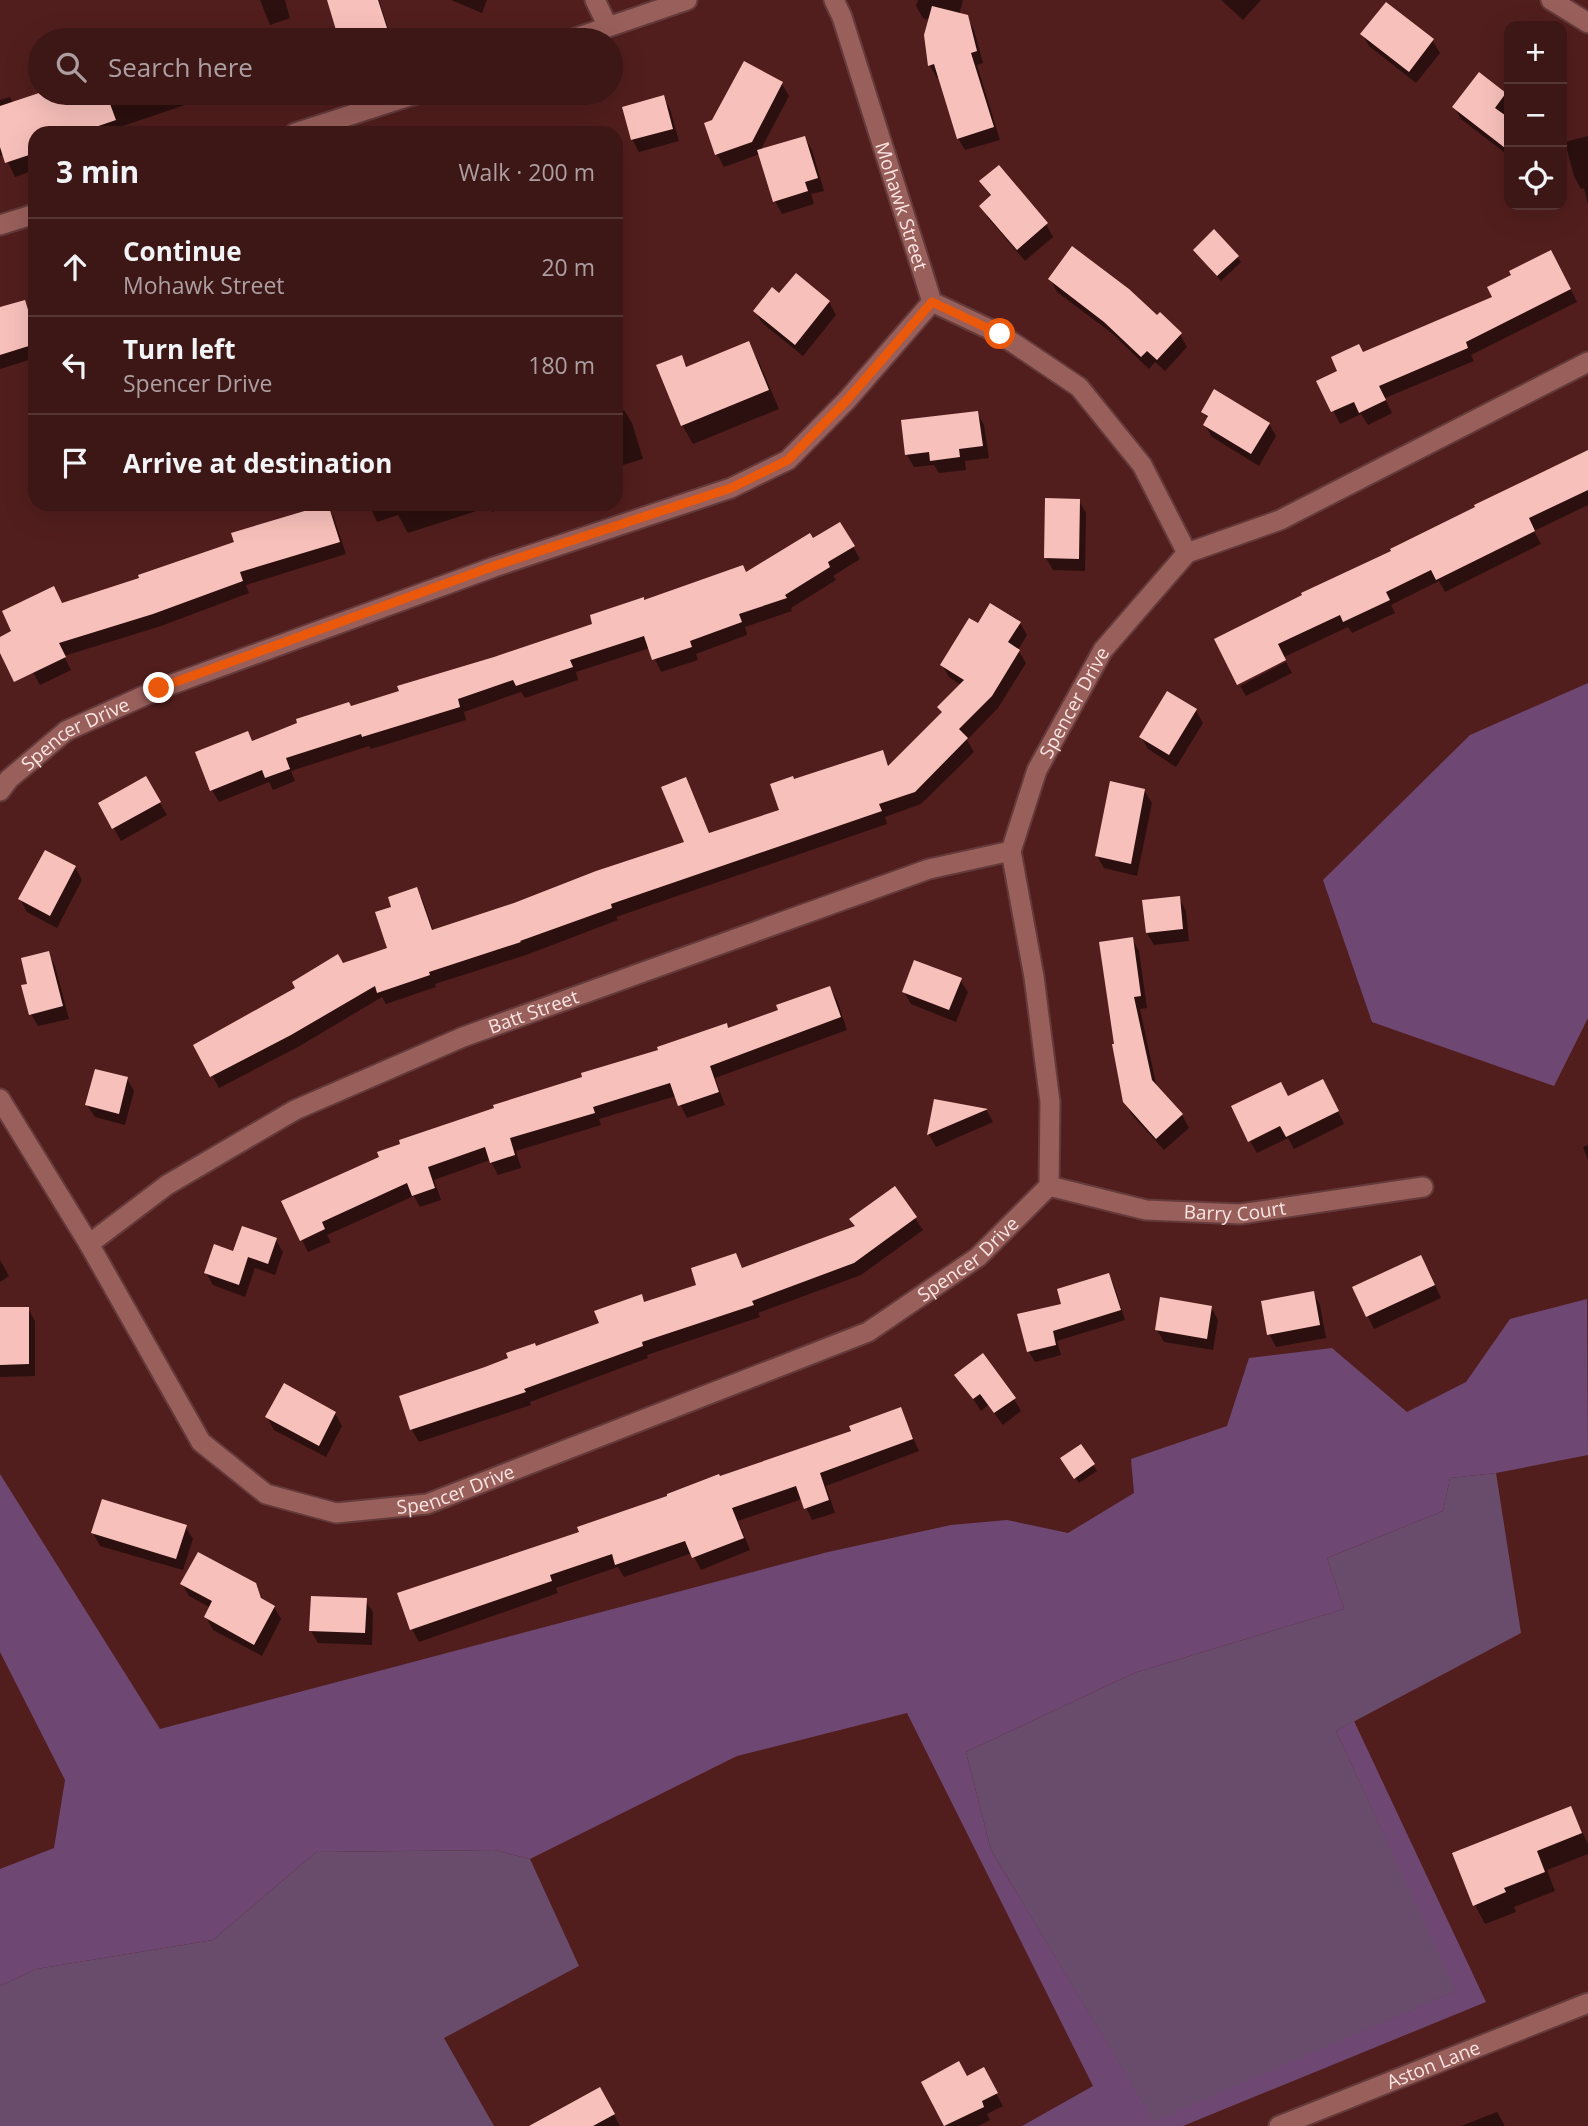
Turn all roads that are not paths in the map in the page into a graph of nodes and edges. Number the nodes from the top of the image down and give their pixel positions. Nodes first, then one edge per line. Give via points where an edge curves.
1 (595, 0) edge
2 (687, 0) edge
3 (834, 0) edge
4 (1551, 0) edge
5 (1588, 23) edge
6 (608, 27) junction
7 (605, 28) edge
8 (382, 105) edge
9 (317, 126) edge
10 (28, 216) edge
11 (0, 225) edge
12 (932, 302) junction
13 (1588, 362) edge
14 (1187, 552) junction
15 (0, 791) edge
16 (1011, 851) junction
17 (0, 1100) edge
18 (1049, 1186) junction
19 (1423, 1187) dead end
20 (89, 1244) junction
21 (1588, 2003) edge
22 (1279, 2126) edge

1 - 6 street
2 - 6 street
3 - 12 street, Mohawk Street
4 - 5 street
6 - 7 street
8 - 9 street
10 - 11 street
12 - 14 street via 1000,334 1079,387 1142,465
12 - 15 street, Spencer Drive via 788,460 731,488 494,566 159,688 66,731
13 - 14 street via 1280,520
14 - 16 street, Spencer Drive via 1103,650 1037,770
16 - 18 street, Spencer Drive via 1050,1102
16 - 20 street, Batt Street via 929,869 463,1037 295,1110 167,1185
17 - 20 street, Spencer Drive
18 - 19 street, Barry Court via 1146,1210 1240,1214
18 - 20 street, Spencer Drive via 978,1257 868,1332 426,1504 337,1513 266,1494 201,1442
21 - 22 street, Aston Lane

